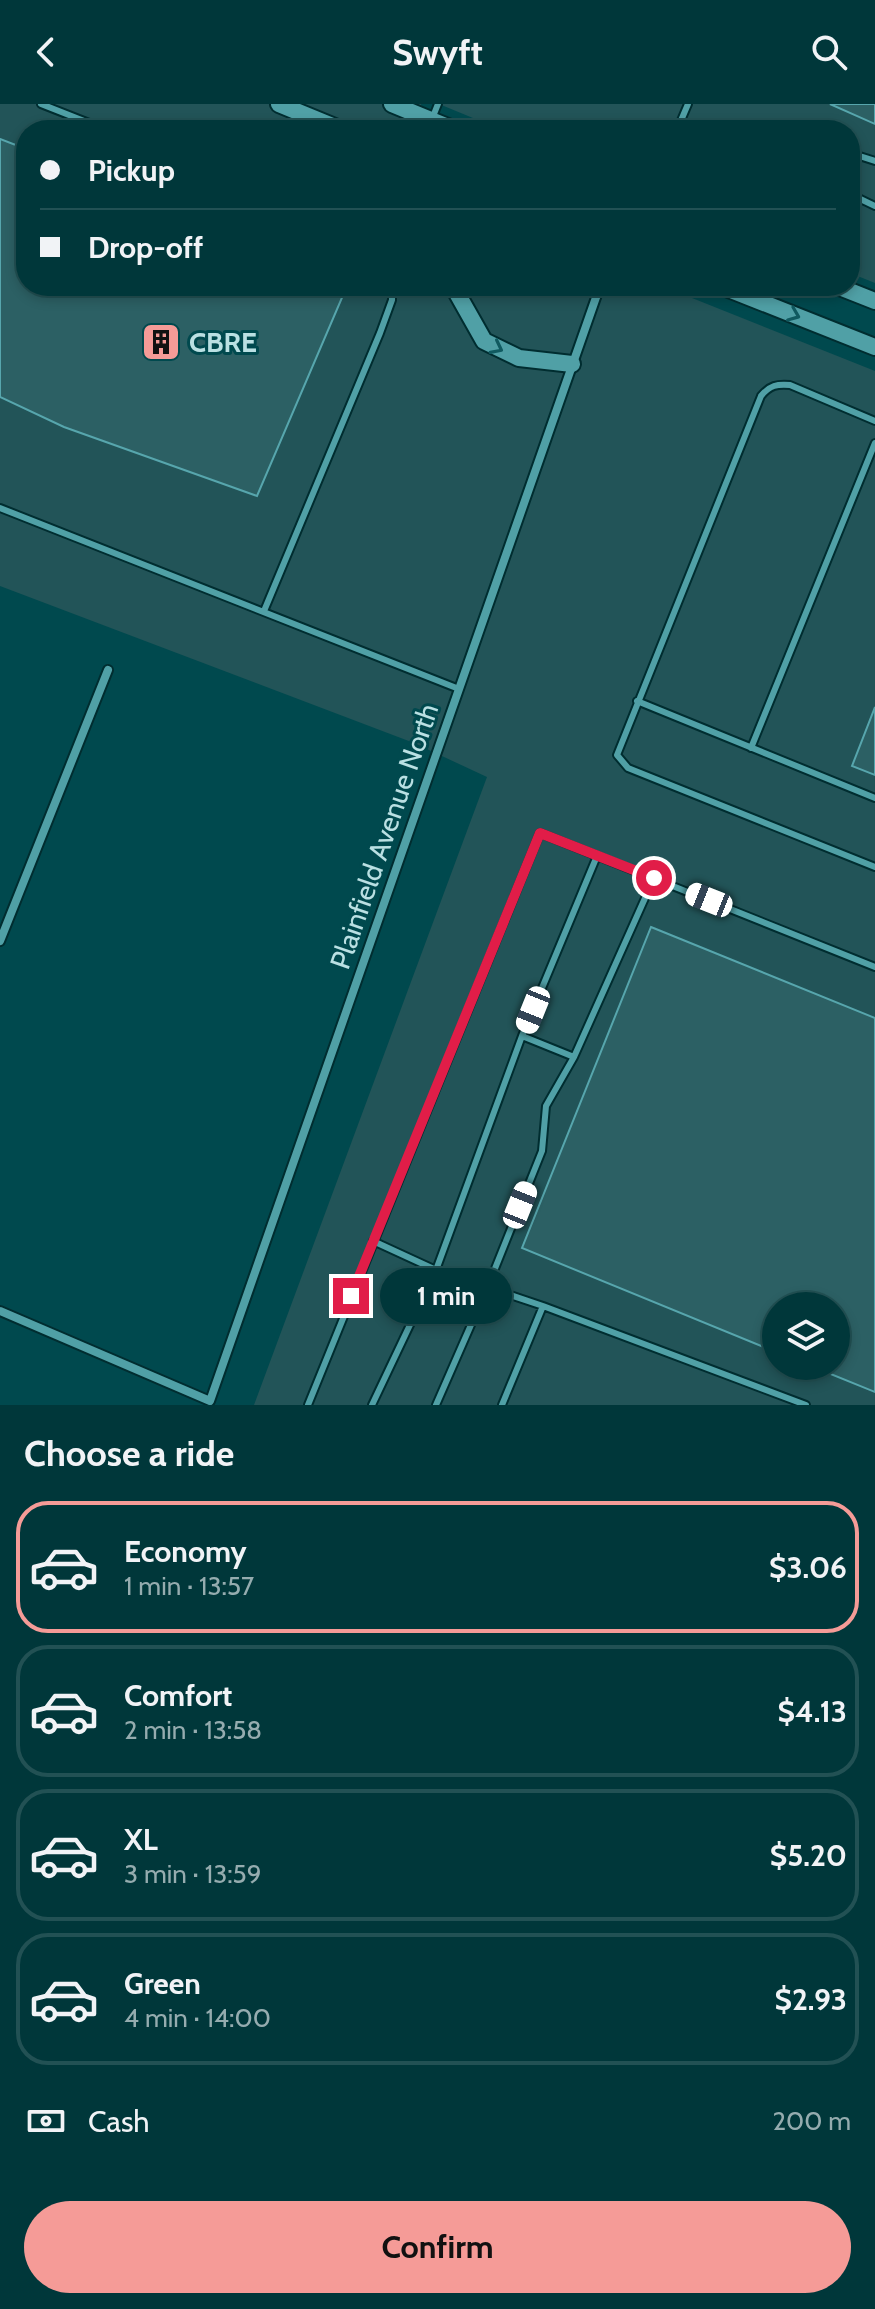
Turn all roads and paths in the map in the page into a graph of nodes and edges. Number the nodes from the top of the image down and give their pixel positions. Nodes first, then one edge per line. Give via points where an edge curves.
1 (41, 104) edge
2 (279, 104) edge
3 (392, 104) edge
4 (435, 112) edge
5 (82, 120) edge
6 (318, 120) edge
7 (392, 296) edge
8 (459, 296) edge
9 (596, 296) edge
10 (746, 296) edge
11 (875, 347) edge
12 (572, 364) junction
13 (875, 421) edge
14 (875, 443) edge
15 (0, 508) edge
16 (264, 611) junction
17 (108, 670) dead end
18 (459, 689) junction
19 (637, 701) junction
20 (751, 748) junction
21 (875, 798) edge
22 (597, 856) junction
23 (875, 867) edge
24 (654, 878) junction
25 (0, 941) edge
26 (875, 967) edge
27 (522, 1036) junction
28 (574, 1057) junction
29 (373, 1241) junction
30 (436, 1270) junction
31 (488, 1286) junction
32 (543, 1306) junction
33 (0, 1311) edge
34 (308, 1405) edge
35 (372, 1405) edge
36 (436, 1405) edge
37 (502, 1405) edge
38 (806, 1405) edge

1 - 5 lane
2 - 6 main road
3 - 4 main road
7 - 16 lane
8 -> 12 main road via 484,341 519,358
9 - 12 street, Plainfield Avenue North
10 -> 11 main road
12 - 18 street, Plainfield Avenue North
13 - 19 lane via 790,385 778,384 761,396
14 - 20 lane
15 - 16 lane
16 - 18 lane
17 - 25 street
18 - 33 street, Plainfield Avenue North via 210,1401
19 - 20 lane
19 - 23 lane via 617,755 628,768
20 - 21 lane
22 - 24 lane
22 - 27 lane
22 - 29 lane via 540,833
24 - 26 lane
24 - 28 lane
27 - 28 lane
27 - 30 lane
28 - 31 lane via 546,1106 542,1151
29 - 30 lane
29 - 34 lane
30 - 31 lane
30 - 35 lane
31 - 32 lane
31 - 36 lane
32 - 37 lane
32 - 38 lane

